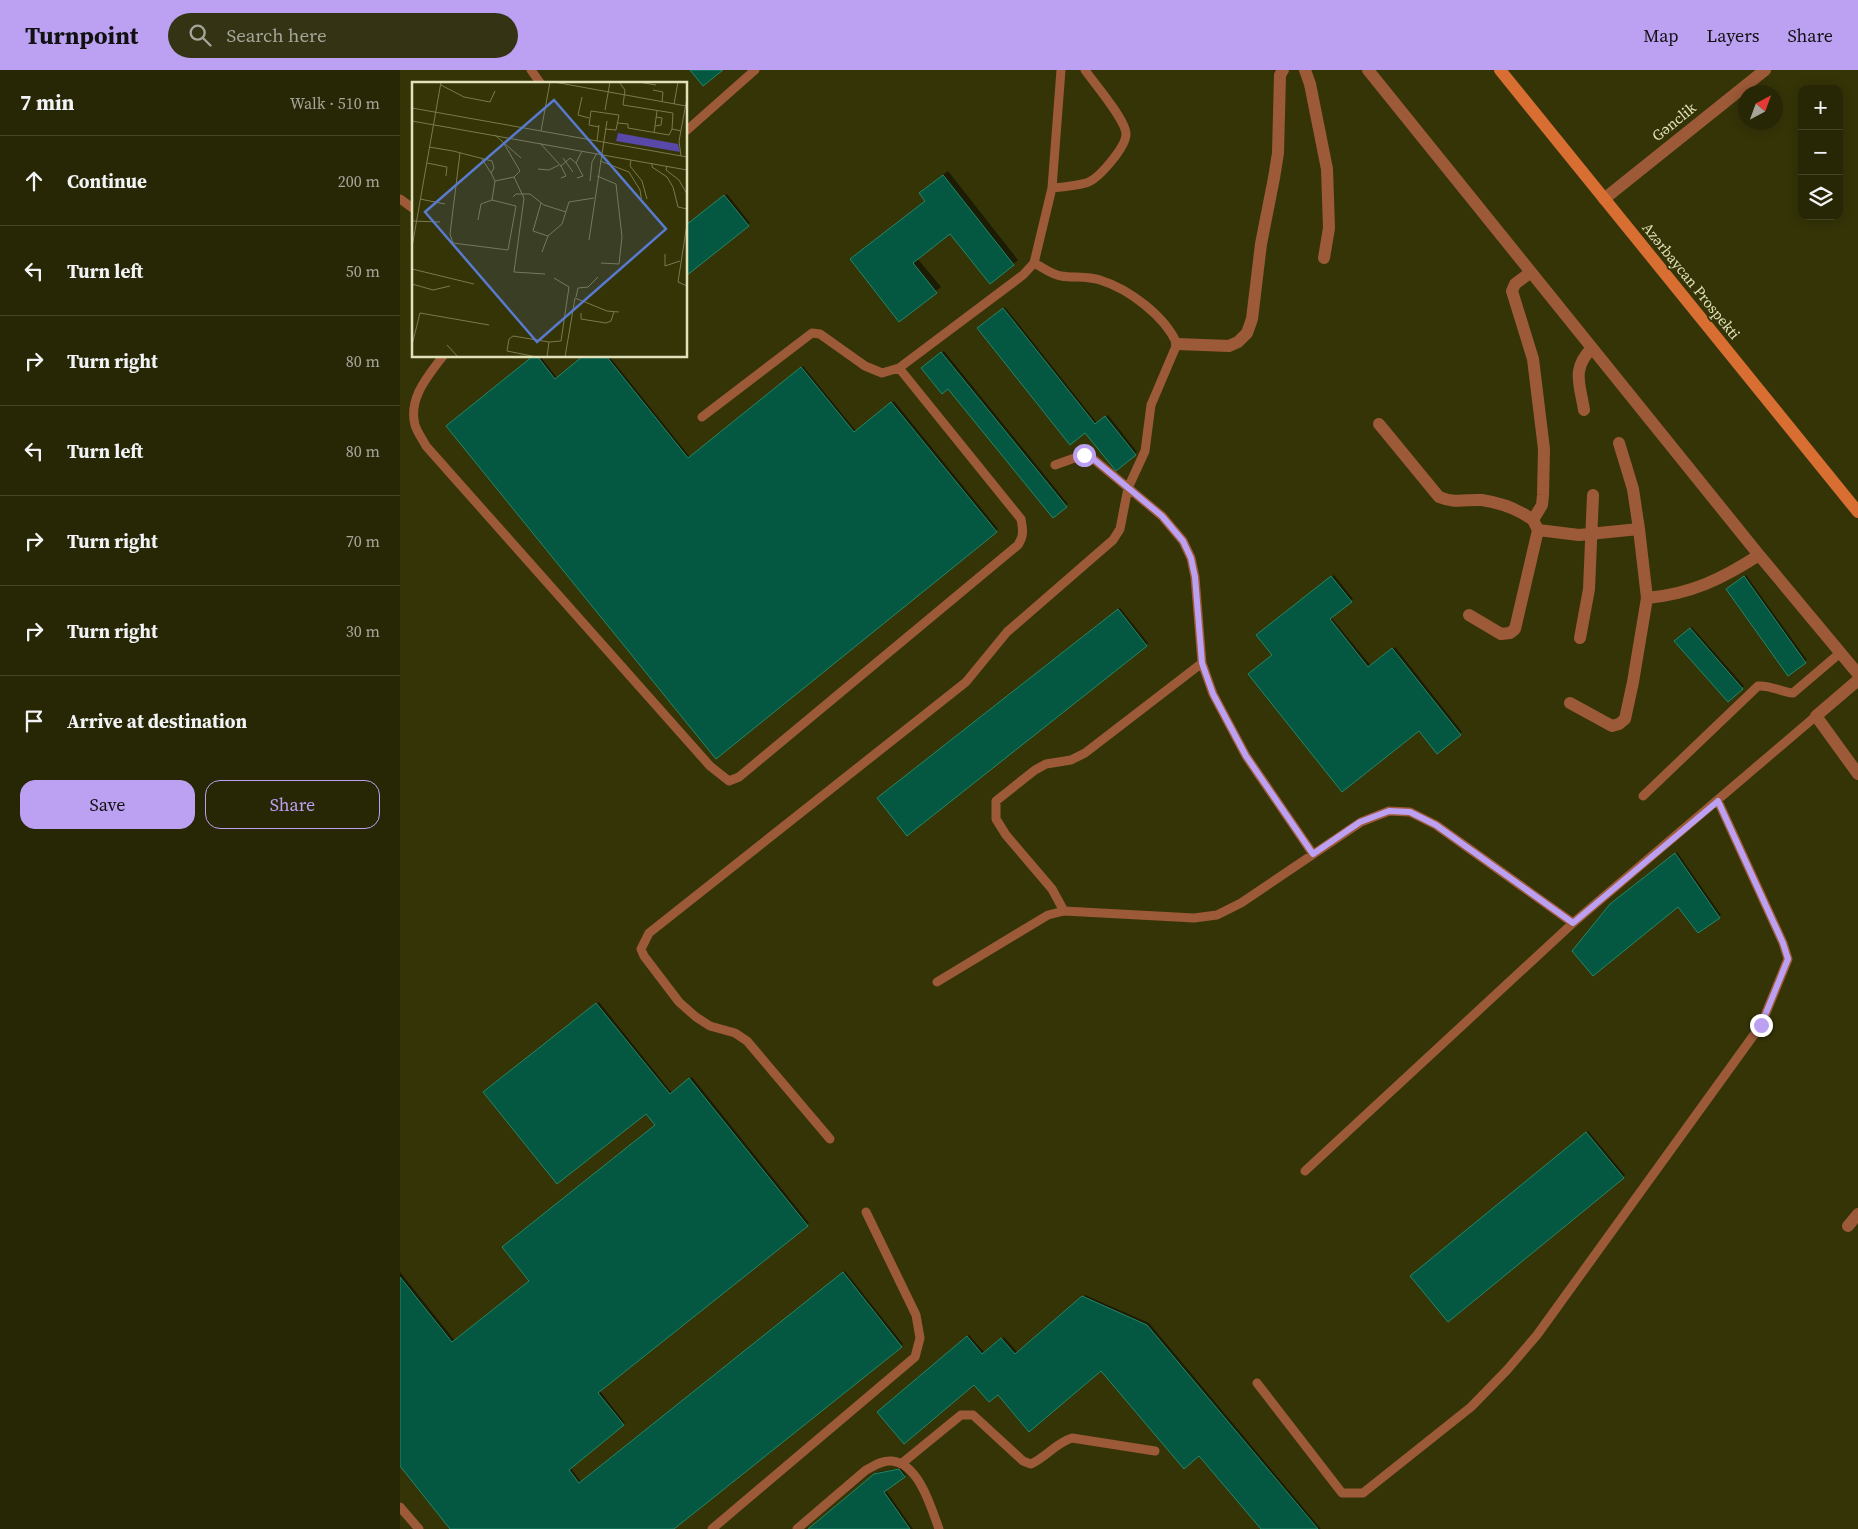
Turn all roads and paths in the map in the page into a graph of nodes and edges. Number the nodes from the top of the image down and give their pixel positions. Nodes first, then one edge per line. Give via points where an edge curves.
1 (531, 70) edge
2 (754, 70) edge
3 (1061, 70) edge
4 (1085, 70) edge
5 (1283, 70) edge
6 (1305, 70) edge
7 (1368, 70) edge
8 (1500, 70) edge
9 (1765, 70) edge
10 (540, 82) edge
11 (688, 129) edge
12 (1052, 188) junction
13 (400, 199) edge
14 (1604, 199) junction
15 (412, 208) edge
16 (1324, 258) dead end
17 (1034, 263) junction
18 (1531, 272) junction
19 (1177, 344) junction
20 (1592, 348) junction
21 (442, 358) edge
22 (898, 368) junction
23 (1584, 410) dead end
24 (702, 417) dead end
25 (1378, 424) dead end
26 (1619, 443) dead end
27 (1055, 465) dead end
28 (1128, 488) junction
29 (1593, 495) dead end
30 (1858, 512) edge
31 (1536, 525) junction
32 (1639, 529) junction
33 (1592, 534) junction
34 (1759, 555) junction
35 (1648, 598) junction
36 (1469, 615) dead end
37 (1580, 638) dead end
38 (1840, 653) junction
39 (1202, 663) junction
40 (1858, 674) edge
41 (1858, 680) edge
42 (1570, 703) dead end
43 (1816, 716) junction
44 (1858, 774) edge
45 (1643, 796) dead end
46 (1718, 801) junction
47 (1313, 854) junction
48 (1064, 911) junction
49 (1573, 923) junction
50 (937, 982) dead end
51 (830, 1139) dead end
52 (1305, 1171) dead end
53 (866, 1212) dead end
54 (1858, 1214) edge
55 (1848, 1226) dead end
56 (1257, 1383) dead end
57 (1155, 1451) dead end
58 (902, 1464) junction
59 (400, 1507) edge
60 (419, 1529) edge
61 (712, 1529) edge
62 (797, 1529) edge
63 (939, 1529) edge

1 - 10 lane
2 - 11 lane
3 - 12 lane
4 - 12 lane via 1121,120 1126,134 1121,148 1100,174 1088,183
5 - 19 street via 1280,75 1278,153 1260,244 1252,319 1247,333 1229,346
6 - 16 street via 1327,169 1328,228
7 - 18 street
8 - 14 street, Azərbaycan Prospekti
9 - 14 street, Gənclik
12 - 17 lane
13 - 15 lane
14 - 30 street, Azərbaycan Prospekti
17 - 19 lane via 1059,276 1097,279 1113,284 1164,321
17 - 22 lane via 1023,275
18 - 20 street
18 - 31 street via 1515,284 1512,291 1533,359 1544,449 1544,495
19 - 28 lane via 1151,405 1144,451
20 - 23 street via 1578,368
20 - 34 street
21 - 22 lane via 414,403 415,425 426,446 710,766 729,781 739,777 1018,545 1022,538 1021,520
22 - 24 lane via 882,373 865,366 820,334 812,334
25 - 31 street via 1439,497 1451,502 1482,500 1510,507 1519,510
26 - 32 street via 1633,489
27 - 28 lane via 1084,455 1091,457
28 - 39 lane via 1172,525 1191,558
28 - 51 lane via 1120,529 1114,540 1007,632 966,682 644,940 641,949 644,956 679,1002 710,1026 735,1033 747,1041
29 - 33 street
31 - 33 street via 1578,535
31 - 36 street via 1515,629 1501,634
32 - 33 street
32 - 35 street
33 - 37 street via 1590,589
34 - 35 street via 1716,581
34 - 38 street
35 - 42 street via 1625,719 1612,726
38 - 40 street
38 - 45 lane via 1794,693 1758,686
39 - 47 lane via 1213,694 1246,756
39 - 48 lane via 1085,753 1072,760 1046,764 996,800 996,820 1052,889
41 - 43 street
43 - 44 street
43 - 46 lane
46 - 49 lane
46 - 56 lane via 1788,959 1761,1025 1537,1335 1471,1406 1363,1493 1342,1493
47 - 48 lane via 1241,903 1217,914 1194,918
47 - 49 lane via 1360,822 1389,811 1410,812 1436,825
48 - 50 lane via 1048,916
49 - 52 lane
53 - 61 lane via 916,1315 920,1338 914,1357
54 - 55 street
57 - 58 lane via 1072,1438 1031,1464 1023,1461 969,1414 961,1415
58 - 62 lane via 878,1463 866,1470
58 - 63 lane via 916,1477
59 - 60 lane

